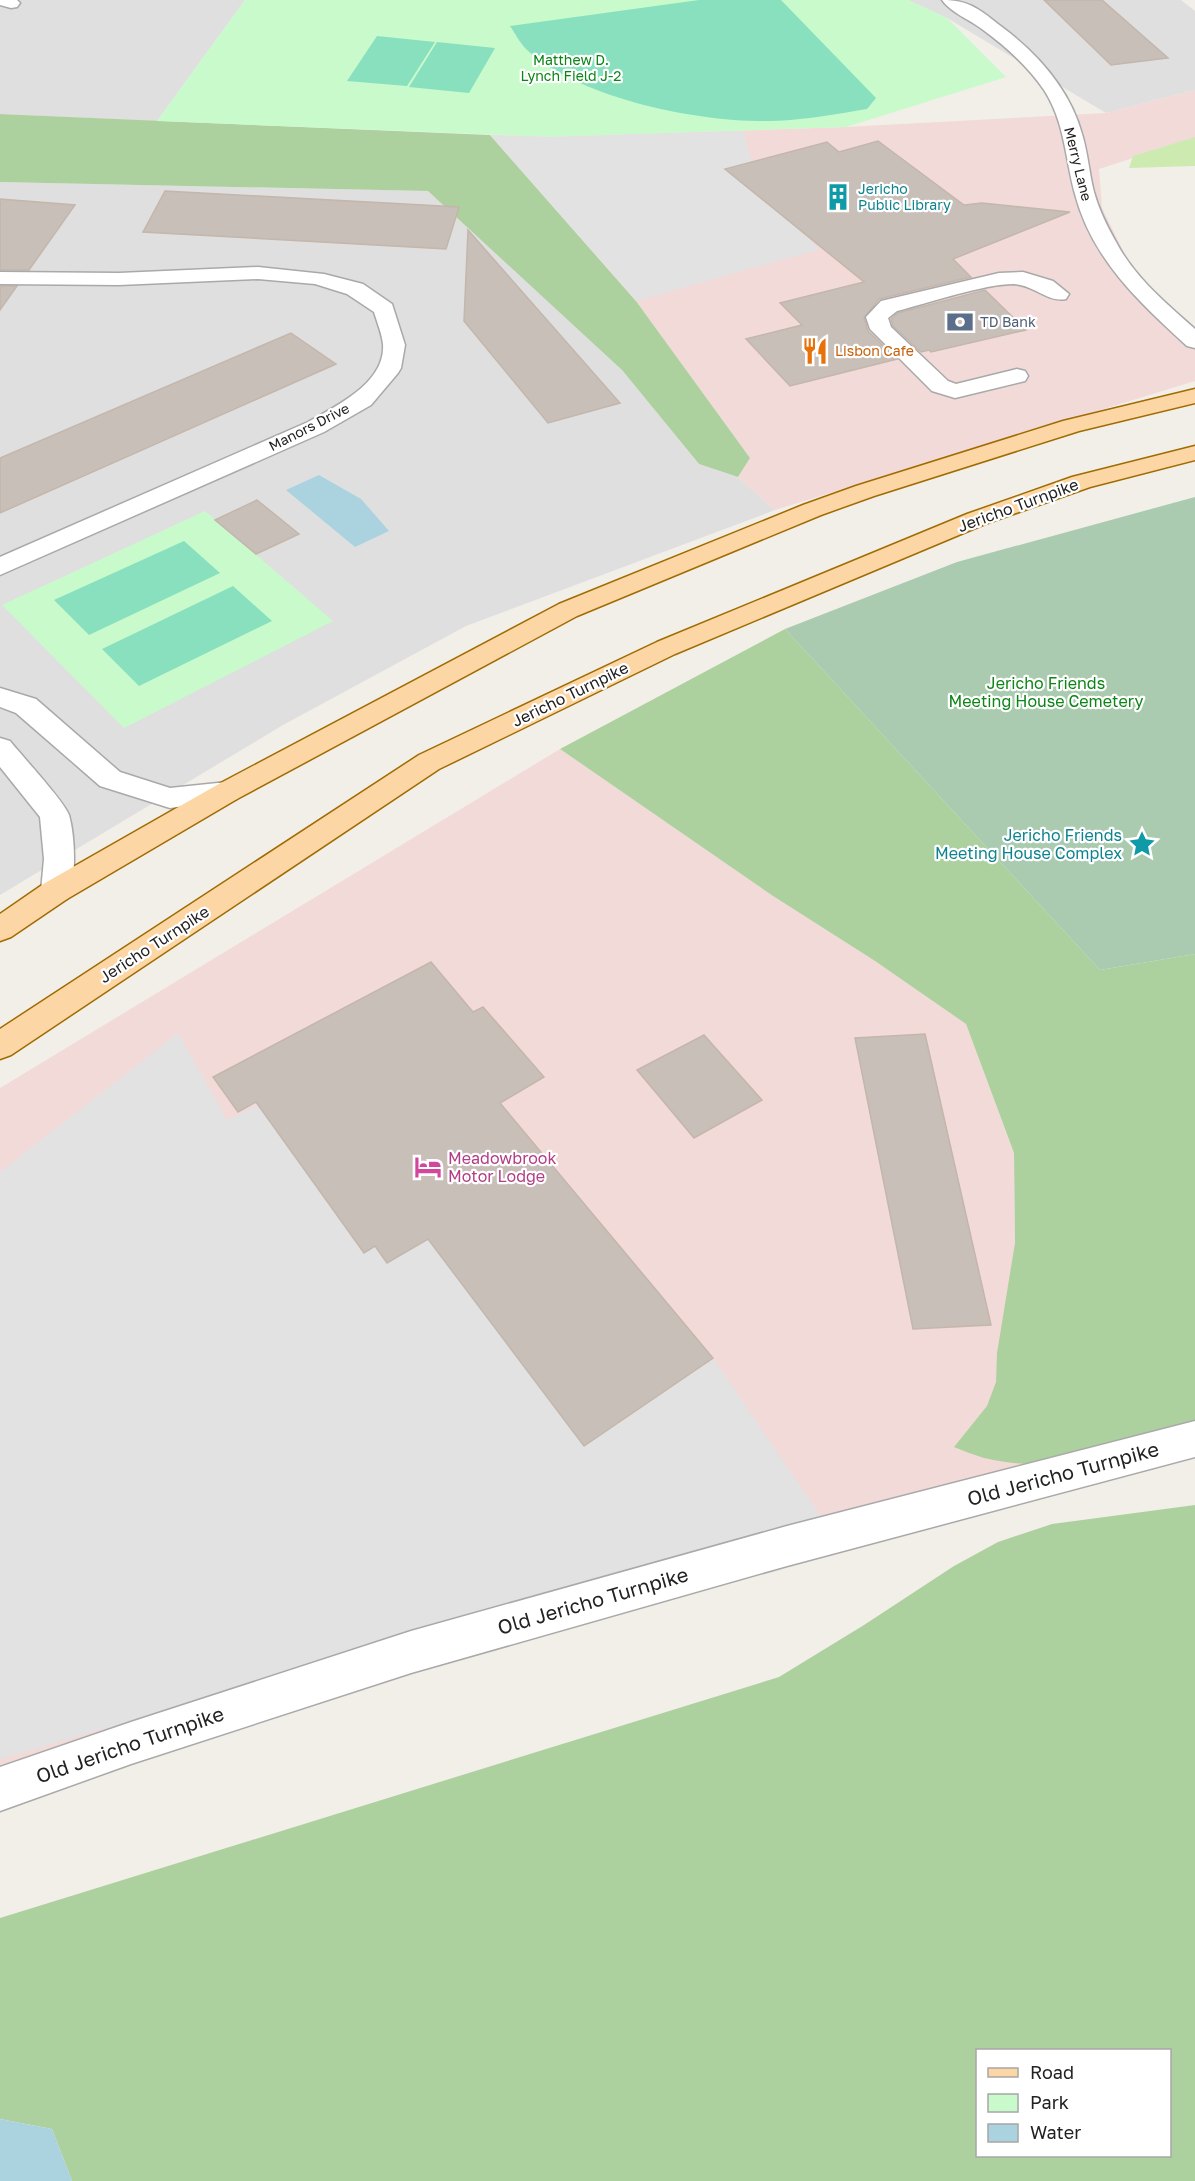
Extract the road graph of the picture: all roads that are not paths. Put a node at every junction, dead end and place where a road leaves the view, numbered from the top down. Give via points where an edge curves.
1 (950, 0) edge
2 (0, 278) edge
3 (1058, 294) dead end
4 (1195, 340) edge
5 (1017, 376) dead end
6 (1195, 396) edge
7 (1195, 453) edge
8 (0, 567) edge
9 (0, 697) edge
10 (0, 748) edge
11 (227, 792) junction
12 (56, 891) junction
13 (0, 928) edge
14 (0, 1046) edge
15 (1195, 1439) edge
16 (0, 1790) edge

1 - 4 street, Merry Lane via 1016,46 1040,72 1072,130 1087,202 1107,246 1137,288
2 - 8 street, Manors Drive via 119,279 258,273 317,278 355,289 384,309 394,345 390,368 363,399 325,422
3 - 5 street via 1051,287 1012,277 889,306 877,317 881,329 940,386 955,391
6 - 11 main road via 1071,426 812,510 568,610
7 - 14 main road, Jericho Turnpike via 1081,482 976,519 666,648 429,762
9 - 11 street via 26,706 110,780 170,798
10 - 12 street via 54,815
11 - 12 main road
12 - 13 main road
15 - 16 street, Old Jericho Turnpike via 787,1546 411,1652

